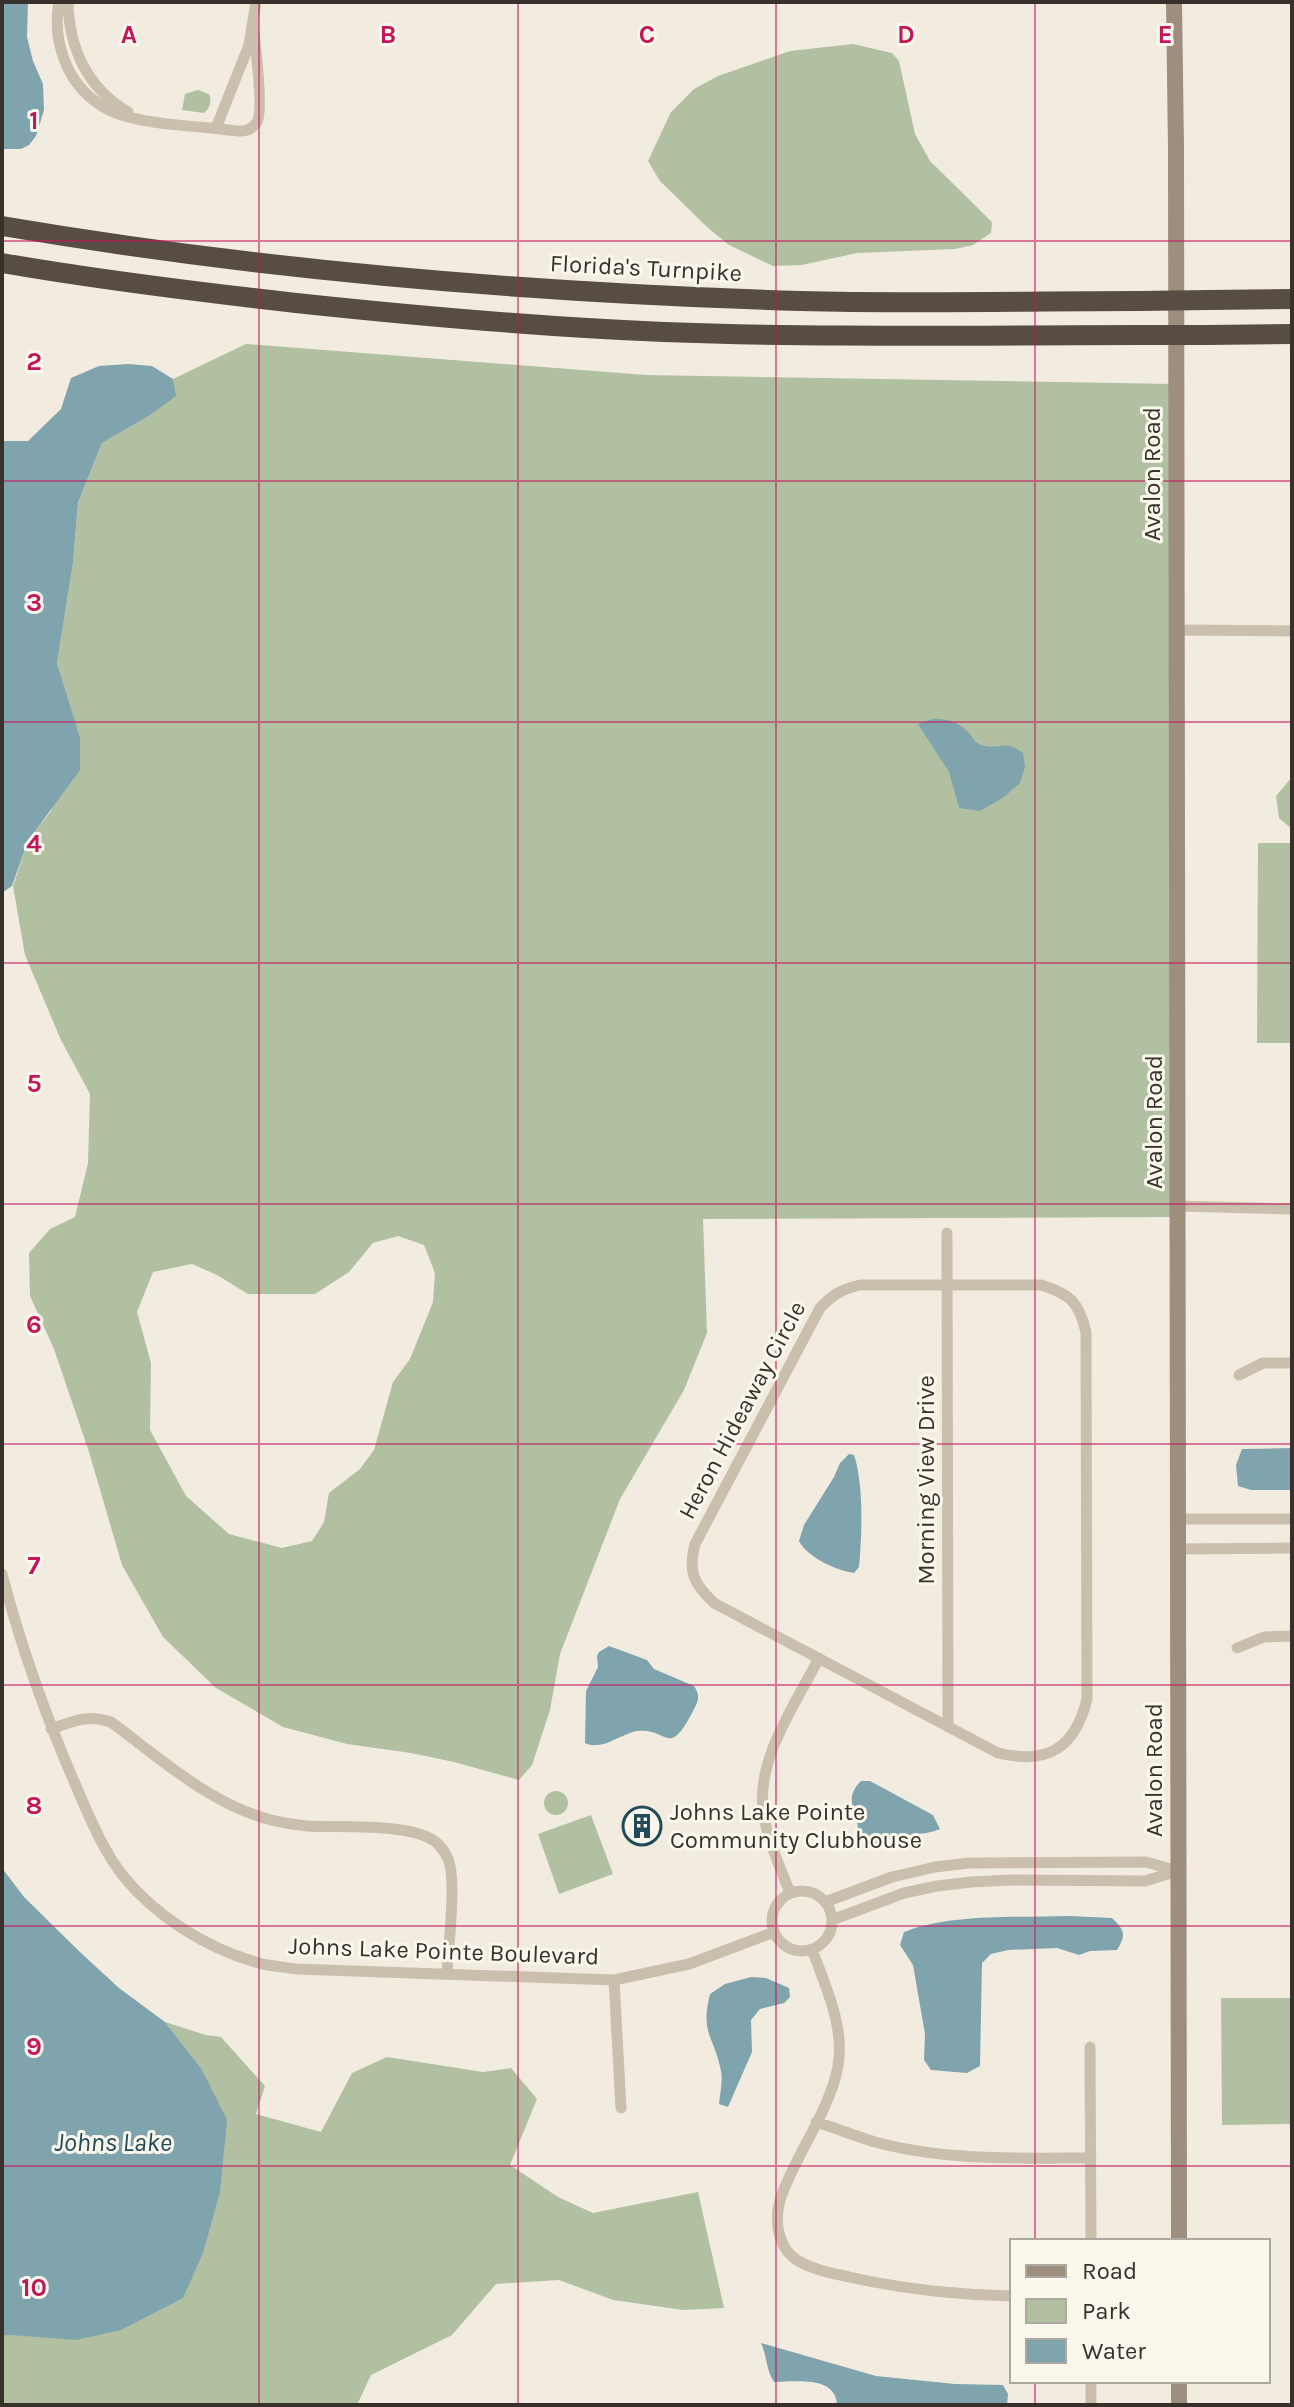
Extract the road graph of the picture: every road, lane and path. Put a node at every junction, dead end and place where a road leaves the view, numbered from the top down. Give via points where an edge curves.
1 (59, 2) edge
2 (68, 2) edge
3 (1174, 2) edge
4 (254, 5) edge
5 (253, 26) junction
6 (139, 118) junction
7 (216, 128) junction
8 (2, 226) edge
9 (2, 263) edge
10 (1292, 299) edge
11 (1292, 334) edge
12 (1177, 630) junction
13 (1292, 631) edge
14 (1178, 1206) junction
15 (1292, 1209) edge
16 (947, 1233) dead end
17 (947, 1285) junction
18 (1292, 1363) edge
19 (1239, 1375) dead end
20 (1178, 1519) junction
21 (1292, 1519) edge
22 (1292, 1548) edge
23 (1178, 1549) junction
24 (2, 1574) edge
25 (1292, 1636) edge
26 (1237, 1648) dead end
27 (819, 1658) junction
28 (948, 1727) junction
29 (51, 1729) junction
30 (1011, 1861) junction
31 (1178, 1871) junction
32 (1012, 1880) junction
33 (790, 1893) junction
34 (825, 1902) junction
35 (832, 1920) junction
36 (774, 1932) junction
37 (812, 1949) junction
38 (447, 1974) junction
39 (614, 1980) junction
40 (1090, 2047) dead end
41 (621, 2108) dead end
42 (816, 2122) junction
43 (1091, 2158) junction
44 (1091, 2239) edge
45 (1179, 2239) edge
46 (1010, 2296) edge
47 (1091, 2383) edge
48 (1179, 2383) edge
49 (1091, 2405) edge
50 (1179, 2405) edge

1 - 6 street via 60,47 77,83 99,105
2 - 6 street via 73,44 82,65 109,97
3 - 12 main road, Avalon Road
4 - 5 street
5 - 7 street
5 - 7 street via 258,119 241,131
6 - 7 street
8 - 10 highway, Florida's Turnpike, bridge via 372,276 518,288 805,301
9 - 11 highway, bridge via 201,293 515,324 803,335
12 - 13 street
12 - 14 main road, Avalon Road
14 - 15 street
14 - 20 main road, Avalon Road
16 - 17 street, Morning View Drive
17 - 27 street, Heron Hideaway Circle via 860,1285 831,1296 695,1544 692,1574 714,1603
17 - 28 street, Morning View Drive
17 - 28 street, Heron Hideaway Circle via 1041,1285 1060,1291 1082,1314 1087,1667 1082,1718 1059,1748 1041,1756 998,1753
18 - 19 street via 1263,1363
20 - 21 street
20 - 23 main road, Avalon Road
22 - 23 street
23 - 31 main road, Avalon Road
24 - 29 street, Johns Lake Pointe Boulevard
25 - 26 street via 1264,1637
27 - 28 street, Heron Hideaway Circle
27 - 33 street via 776,1740 762,1785 766,1829
29 - 38 street, Johns Lake Pointe Boulevard via 92,1822 124,1876 161,1913 210,1945 257,1963 297,1969
29 - 38 street via 96,1717 111,1722 203,1790 270,1820 405,1830 437,1842 452,1875
30 - 31 street via 1146,1862
30 - 32 street
30 - 34 street via 935,1867
31 - 32 street via 1145,1881
31 - 45 main road, Avalon Road
32 - 35 street via 904,1893
33 - 34 street via 816,1894
33 - 36 street via 774,1909
34 - 35 street
35 - 37 street via 823,1942
36 - 37 street via 792,1949
36 - 39 street, Johns Lake Pointe Boulevard via 689,1964
37 - 42 street via 840,2042 838,2067
38 - 39 street, Johns Lake Pointe Boulevard
39 - 41 street
40 - 43 street
42 - 43 street via 928,2152
42 - 46 street via 780,2202 781,2243 795,2259 894,2287
43 - 44 street
47 - 49 street
48 - 50 main road

